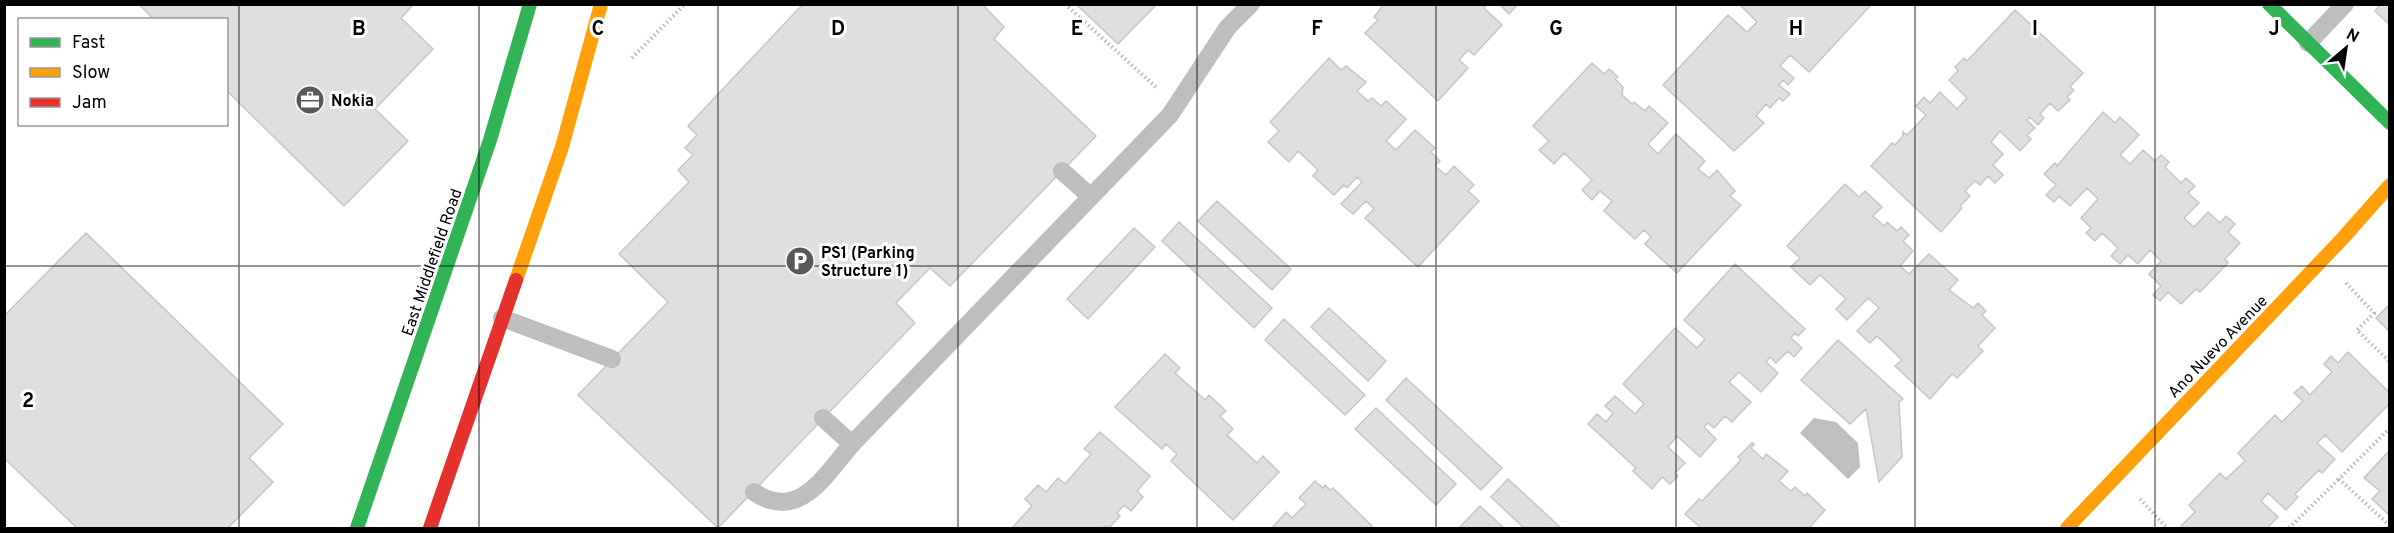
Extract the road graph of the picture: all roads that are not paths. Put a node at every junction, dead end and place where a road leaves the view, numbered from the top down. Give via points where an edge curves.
1 (530, 4) edge
2 (601, 4) edge
3 (1251, 4) edge
4 (2269, 4) edge
5 (2345, 4) edge
6 (2308, 44) junction
7 (2390, 123) edge
8 (1062, 171) dead end
9 (2390, 185) edge
10 (1090, 196) junction
11 (502, 318) junction
12 (612, 359) dead end
13 (823, 418) dead end
14 (852, 444) junction
15 (754, 492) dead end
16 (357, 528) edge
17 (430, 528) edge
18 (2067, 528) edge

1 - 16 main road, East Middlefield Road via 490,140
2 - 11 main road via 562,147
3 - 10 lane via 1228,27 1170,115
4 - 6 main road
5 - 6 lane
6 - 7 main road
8 - 10 lane
9 - 18 main road, Ano Nuevo Avenue
10 - 14 lane
11 - 12 lane
11 - 17 main road
13 - 14 lane
14 - 15 lane via 806,497 777,502

